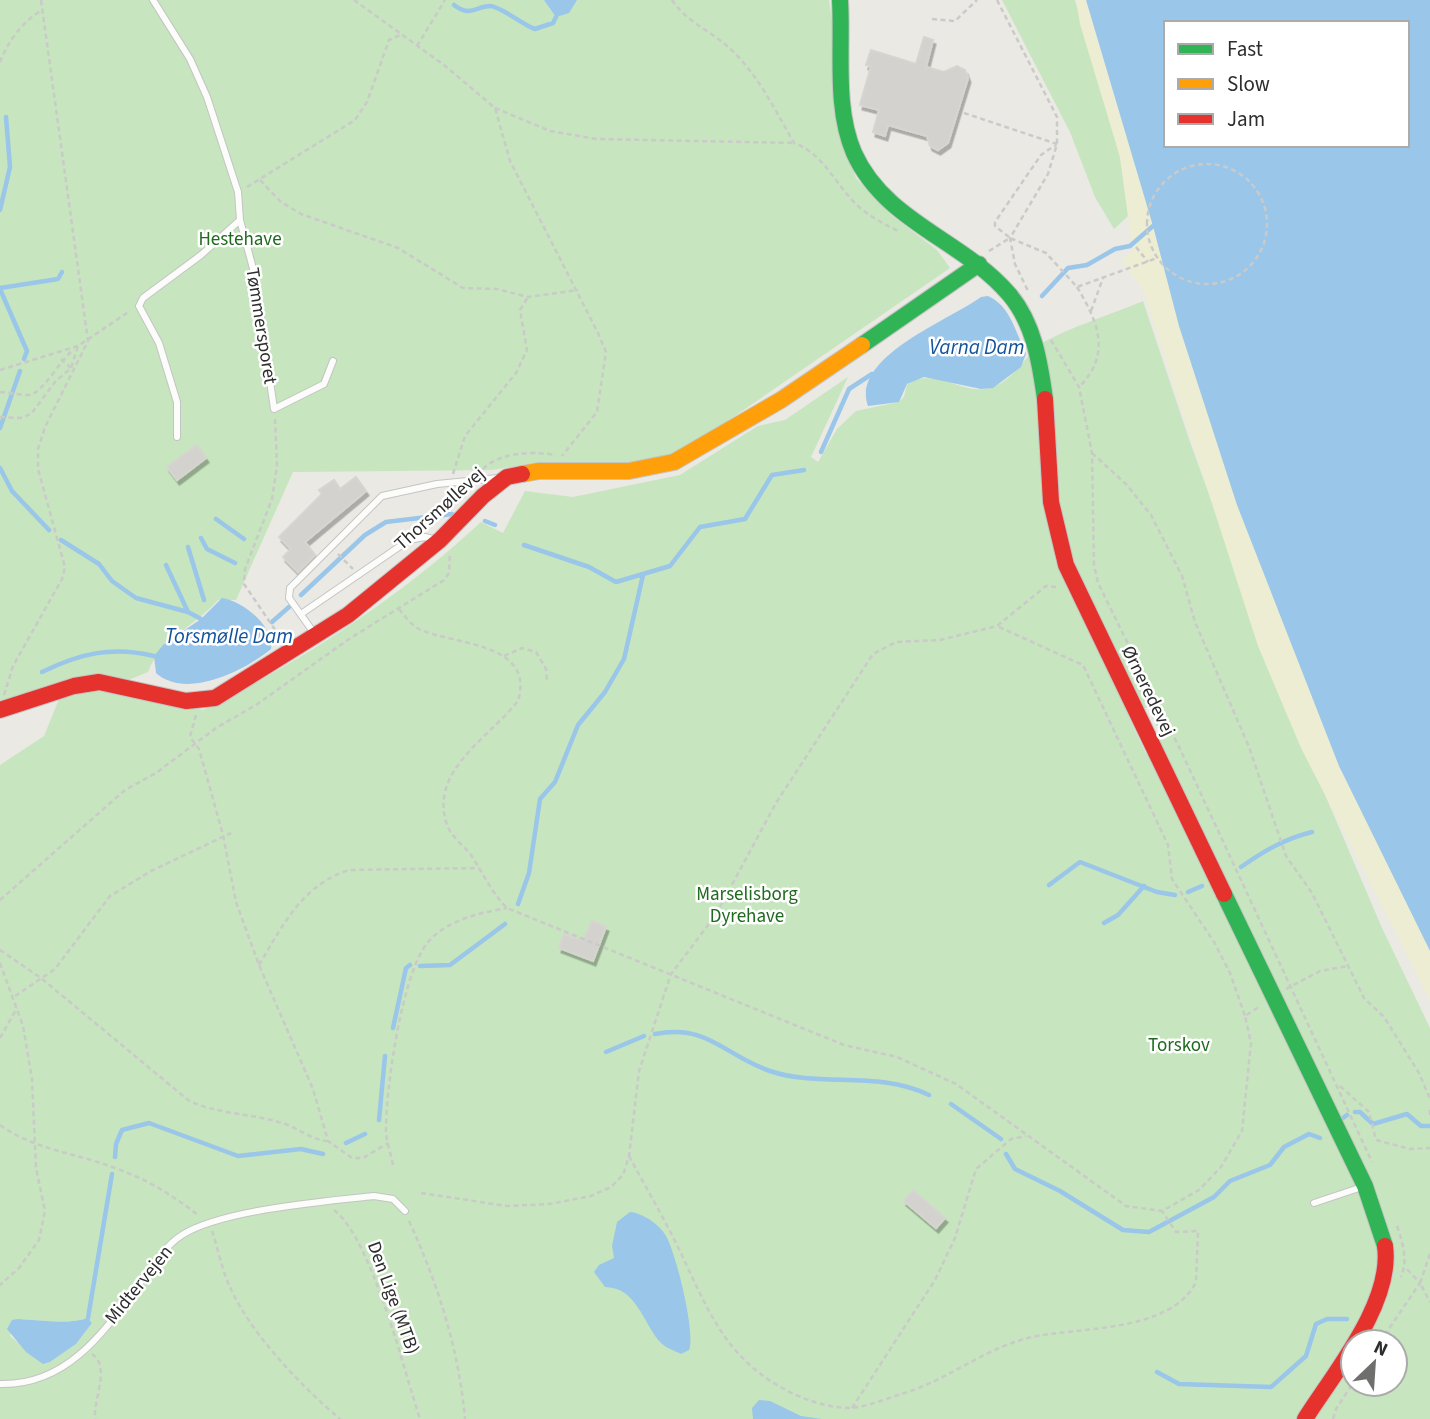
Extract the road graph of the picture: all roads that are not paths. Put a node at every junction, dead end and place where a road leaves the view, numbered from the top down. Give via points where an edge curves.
1 (153, 0) edge
2 (840, 0) edge
3 (240, 220) junction
4 (979, 264) junction
5 (333, 361) dead end
6 (177, 437) dead end
7 (507, 477) junction
8 (445, 545) junction
9 (301, 614) junction
10 (316, 636) junction
11 (1, 710) edge
12 (1365, 1186) junction
13 (1314, 1203) dead end
14 (405, 1211) road end
15 (0, 1384) edge
16 (1306, 1419) edge

1 - 3 lane, Tømmersporet via 190,59 207,97 238,192
2 - 4 street, Ørneredevej via 843,109 864,175 886,202
3 - 5 lane, Tømmersporet via 255,276 274,409 324,384
3 - 6 lane via 139,306 159,343 177,402
4 - 7 street, Thorsmøllevej via 781,400 674,462 629,471 539,471
4 - 12 street, Ørneredevej via 1016,304 1034,343 1044,396 1055,527 1075,587
7 - 8 street, Thorsmøllevej via 483,496
7 - 9 lane via 382,496 290,588 289,598
8 - 9 lane via 425,537 409,540
8 - 10 street, Thorsmøllevej
9 - 10 lane
10 - 11 street, Thorsmøllevej via 199,704 100,682 80,683
12 - 13 lane
12 - 16 street, Ørneredevej via 1380,1223 1386,1272 1379,1296
14 - 15 lane, Midtervejen via 393,1199 374,1196 260,1212 192,1229 173,1242 82,1352 38,1381

